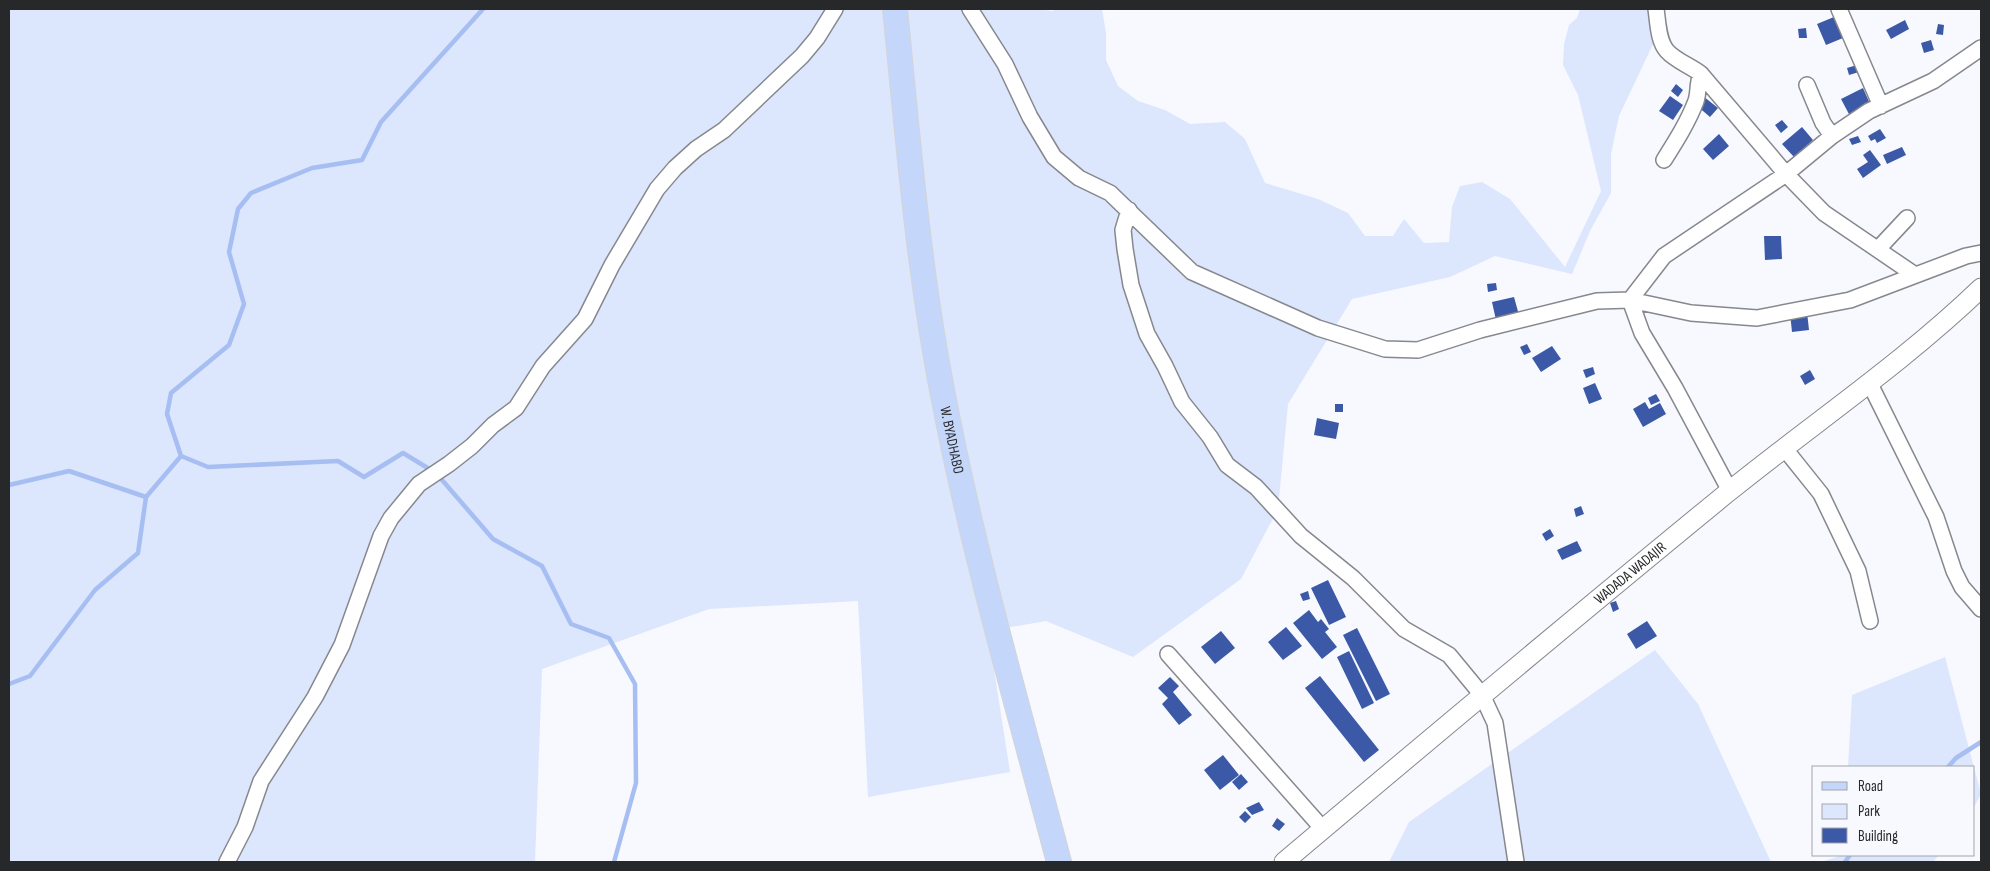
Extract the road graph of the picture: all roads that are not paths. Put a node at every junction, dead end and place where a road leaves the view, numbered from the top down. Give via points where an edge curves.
1 (835, 9) edge
2 (895, 9) edge
3 (970, 9) edge
4 (1656, 9) edge
5 (1839, 9) edge
6 (1981, 48) edge
7 (1701, 74) junction
8 (1807, 85) dead end
9 (1881, 106) junction
10 (1832, 136) junction
11 (1664, 160) dead end
12 (1786, 174) junction
13 (1128, 210) junction
14 (1907, 218) dead end
15 (1878, 249) junction
16 (1981, 252) edge
17 (1915, 275) junction
18 (1981, 288) edge
19 (1630, 300) junction
20 (1869, 382) junction
21 (1785, 449) junction
22 (1730, 491) junction
23 (1981, 609) edge
24 (1870, 621) dead end
25 (1168, 654) dead end
26 (1482, 695) junction
27 (1323, 829) junction
28 (227, 862) edge
29 (1059, 862) edge
30 (1284, 862) edge
31 (1516, 862) edge

1 - 28 street via 802,56 724,130 675,168 657,190 612,265 585,319 543,366 516,408 492,425 472,446 419,484 391,518 381,536 342,645 315,697 261,781 245,827
2 - 29 main road, W. BYADHABO via 926,299 942,394 972,539
3 - 13 street via 1005,64 1030,117 1054,156 1079,178 1110,193
4 - 7 street via 1662,42 1668,52
5 - 9 street
6 - 9 street via 1933,81
7 - 11 street via 1697,98
7 - 12 street
8 - 10 street
9 - 10 street
10 - 12 street
12 - 15 street via 1824,213
12 - 19 street via 1664,256
13 - 19 street via 1192,272 1318,328 1385,348 1418,350 1545,313 1597,301
13 - 26 street via 1122,230 1131,285 1147,334 1182,402 1227,465 1256,487 1301,536 1353,578 1404,629 1448,655
14 - 15 street
15 - 17 street
16 - 17 street
17 - 19 street via 1850,300 1757,318 1691,313
18 - 20 street, WADADA WADAJIR
19 - 22 street via 1642,333
20 - 21 street, WADADA WADAJIR
20 - 23 street via 1936,517 1954,571 1962,587
21 - 22 street, WADADA WADAJIR
21 - 24 street via 1821,494 1858,571
22 - 26 street, WADADA WADAJIR
25 - 27 street
26 - 27 street, WADADA WADAJIR
26 - 31 street via 1495,723
27 - 30 street, WADADA WADAJIR

